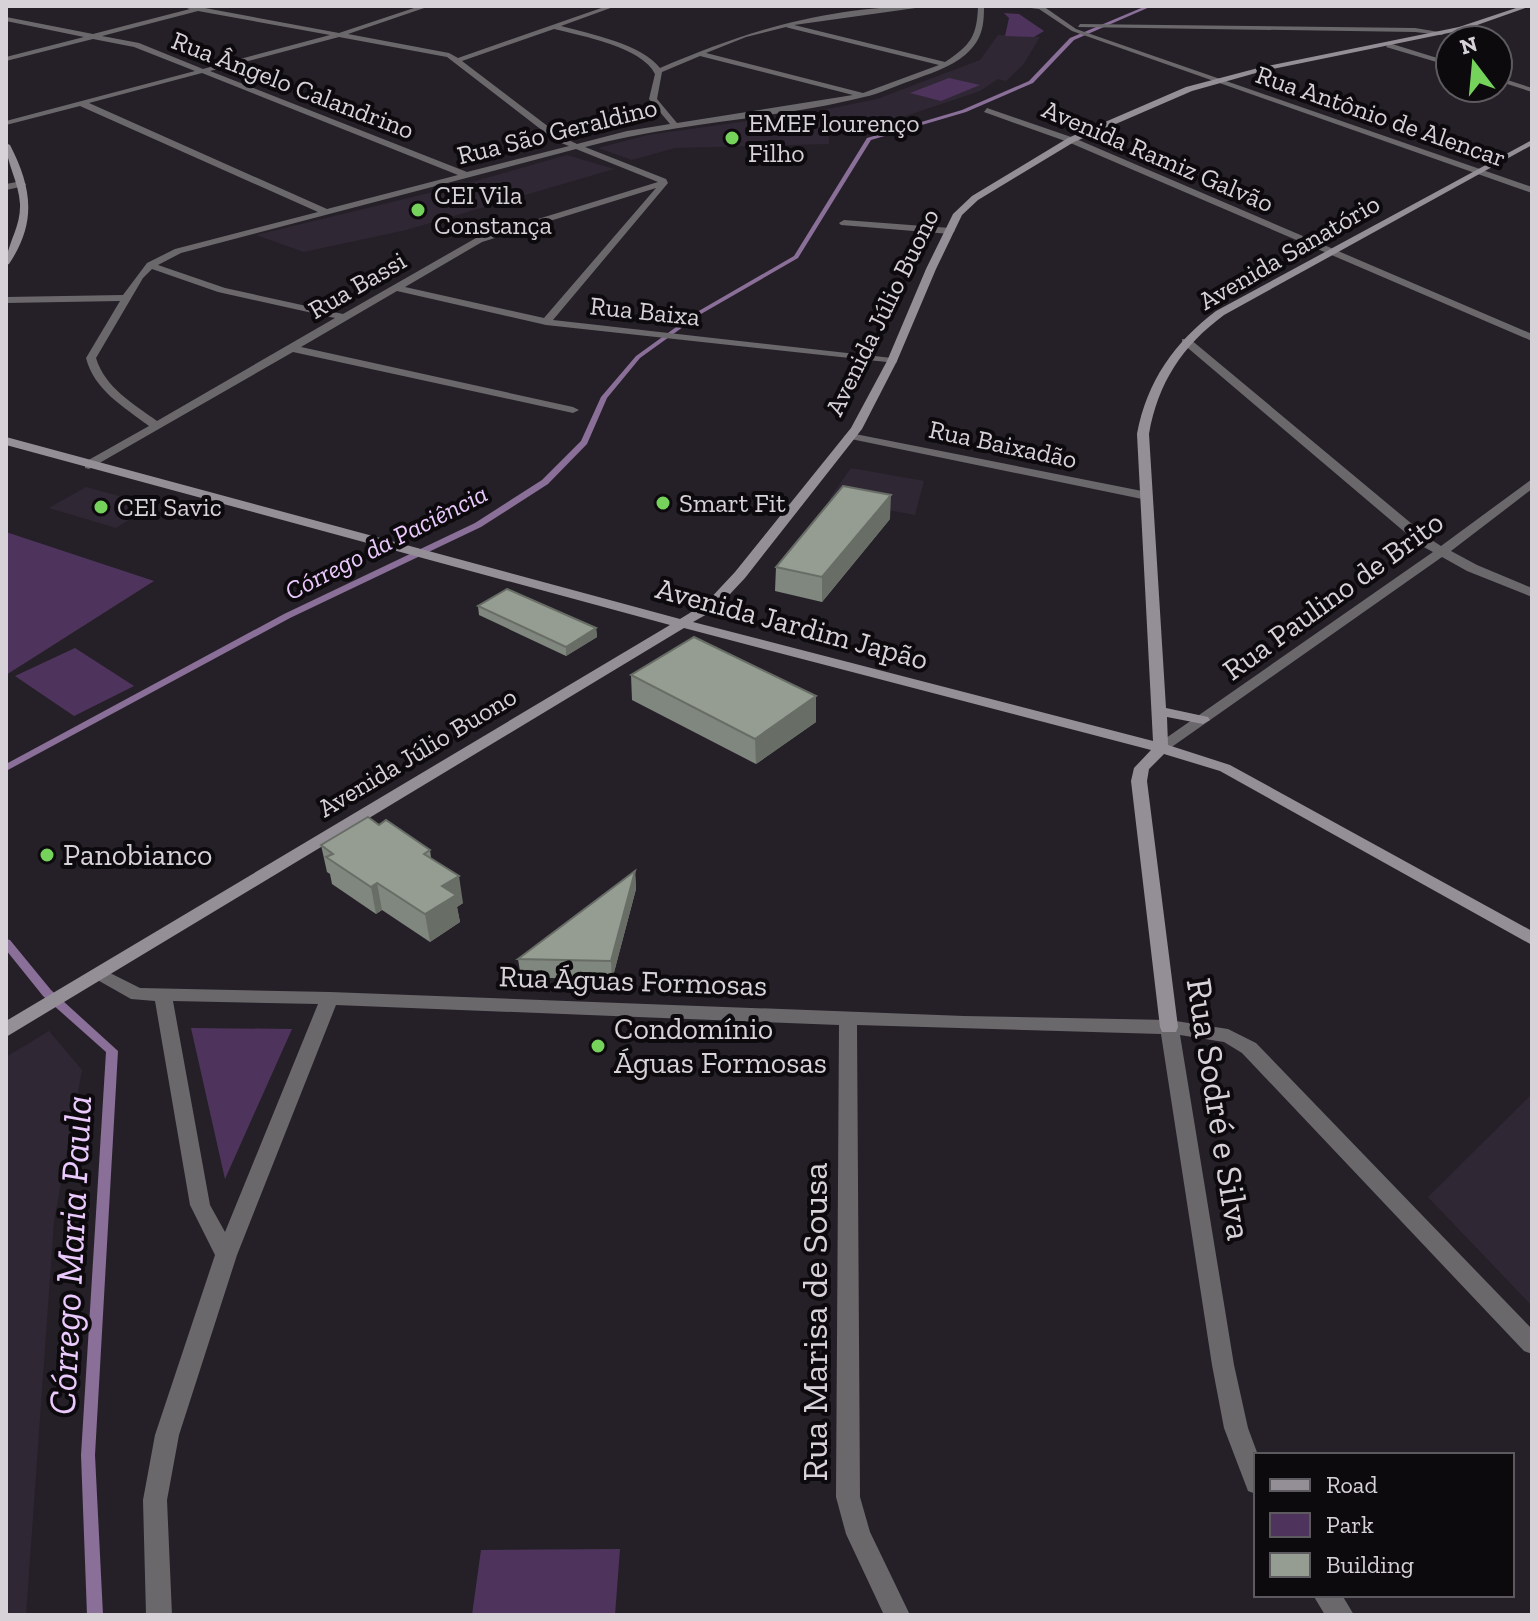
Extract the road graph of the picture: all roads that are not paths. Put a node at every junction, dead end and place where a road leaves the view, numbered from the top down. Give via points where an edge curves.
1 (183, 6) edge
2 (212, 6) edge
3 (427, 6) edge
4 (613, 6) edge
5 (927, 6) edge
6 (981, 6) edge
7 (1016, 6) edge
8 (1528, 6) edge
9 (1039, 7) edge
10 (886, 8) edge
11 (200, 9) junction
12 (6, 19) edge
13 (1471, 24) edge
14 (786, 25) junction
15 (1068, 26) junction
16 (555, 27) junction
17 (1114, 28) junction
18 (1434, 32) edge
19 (342, 34) junction
20 (1434, 35) edge
21 (95, 36) junction
22 (1092, 36) junction
23 (1389, 45) junction
24 (701, 54) junction
25 (6, 59) edge
26 (1434, 59) edge
27 (459, 60) junction
28 (947, 64) junction
29 (204, 71) junction
30 (659, 71) junction
31 (1217, 80) junction
32 (864, 95) junction
33 (81, 103) junction
34 (987, 110) dead end
35 (6, 123) edge
36 (674, 124) junction
37 (1071, 140) junction
38 (1532, 142) edge
39 (6, 145) edge
40 (573, 146) junction
41 (1478, 171) junction
42 (469, 176) junction
43 (22, 184) junction
44 (664, 185) junction
45 (6, 187) edge
46 (1532, 190) edge
47 (324, 211) junction
48 (844, 223) dead end
49 (950, 231) junction
50 (1329, 251) junction
51 (6, 262) edge
52 (150, 265) junction
53 (396, 288) junction
54 (127, 298) junction
55 (6, 300) edge
56 (347, 318) junction
57 (546, 322) junction
58 (1532, 338) edge
59 (1186, 341) junction
60 (292, 348) junction
61 (892, 361) junction
62 (573, 410) dead end
63 (157, 426) junction
64 (850, 436) junction
65 (6, 441) edge
66 (89, 465) junction
67 (1532, 483) edge
68 (1147, 496) junction
69 (1440, 553) junction
70 (1532, 593) edge
71 (682, 624) junction
72 (1159, 711) junction
73 (1203, 720) junction
74 (1161, 748) junction
75 (1532, 939) edge
76 (100, 974) junction
77 (163, 994) junction
78 (330, 998) junction
79 (848, 1018) junction
80 (1169, 1027) junction
81 (6, 1030) edge
82 (226, 1255) junction
83 (1532, 1344) edge
84 (1254, 1478) edge
85 (1328, 1597) edge
86 (159, 1615) edge
87 (897, 1615) edge
88 (1341, 1615) edge

1 - 11 street
2 - 11 street
3 - 19 street
4 - 16 street
5 - 10 street
6 - 28 street, Rua São Geraldino via 975,40
7 - 9 street
8 - 13 street, Avenida Júlio Buono
9 - 15 street, Rua Antônio de Alencar
10 - 14 street
11 - 19 street
11 - 21 street
12 - 21 street, Rua Ângelo Calandrino
14 - 24 street
14 - 28 street
15 - 17 street
15 - 22 street, Rua Antônio de Alencar
16 - 27 street
16 - 30 street via 626,49
17 - 18 street
17 - 22 street
19 - 27 street
19 - 29 street
20 - 23 street, Avenida Júlio Buono
21 - 25 street
21 - 29 street, Rua Ângelo Calandrino
22 - 31 street, Rua Antônio de Alencar
23 - 26 street
23 - 31 street, Avenida Júlio Buono
24 - 30 street
24 - 32 street
27 - 40 street
28 - 32 street, Rua São Geraldino
29 - 33 street
29 - 42 street, Rua Ângelo Calandrino
30 - 36 street via 653,99
31 - 37 street, Avenida Júlio Buono
31 - 41 street, Rua Antônio de Alencar
32 - 36 street, Rua São Geraldino
33 - 35 street
33 - 47 street
34 - 37 street, Avenida Ramiz Galvão
36 - 40 street, Rua São Geraldino
37 - 49 street, Avenida Júlio Buono via 975,198
37 - 50 street, Avenida Ramiz Galvão
38 - 41 street, Avenida Sanatório
39 - 43 street
40 - 42 street, Rua São Geraldino
40 - 44 street
41 - 46 street, Rua Antônio de Alencar
41 - 50 street, Avenida Sanatório
42 - 47 street, Rua São Geraldino
43 - 45 street
43 - 51 street via 26,219
44 - 53 street, Rua Bassi via 479,240
44 - 57 street
47 - 52 street, Rua São Geraldino via 204,242
48 - 49 street
49 - 61 street, Avenida Júlio Buono
50 - 58 street, Avenida Ramiz Galvão
50 - 59 street, Avenida Sanatório via 1220,313
52 - 54 street
52 - 56 street via 222,290
53 - 56 street, Rua Bassi
53 - 57 street, Rua Baixa
54 - 55 street
54 - 63 street via 91,358 92,368
56 - 60 street, Rua Bassi
57 - 61 street, Rua Baixa
59 - 68 street, Avenida Sanatório via 1153,391 1145,414
59 - 69 street
60 - 62 street
60 - 63 street, Rua Bassi
61 - 64 street, Avenida Júlio Buono
63 - 66 street, Rua Bassi
64 - 68 street, Rua Baixadão
64 - 71 street, Avenida Júlio Buono via 740,575 711,606
65 - 66 street, Avenida Jardim Japão
66 - 71 street, Avenida Jardim Japão
67 - 69 street, Rua Paulino de Brito
68 - 72 street, Avenida Sanatório
69 - 70 street
69 - 73 street, Rua Paulino de Brito
71 - 74 street, Avenida Jardim Japão
71 - 76 street, Avenida Júlio Buono
72 - 73 street
72 - 74 street, Avenida Sanatório
73 - 74 street, Rua Paulino de Brito
74 - 75 street, Avenida Jardim Japão via 1225,768
74 - 80 street, Rua Sodré e Silva via 1142,768 1139,781
76 - 77 street, Rua Águas Formosas via 137,994
76 - 81 street, Avenida Júlio Buono
77 - 78 street, Rua Águas Formosas
77 - 82 street via 200,1205
78 - 79 street, Rua Águas Formosas
78 - 82 street
79 - 80 street, Rua Águas Formosas
79 - 87 street, Rua Marisa de Sousa via 848,1497 858,1534
80 - 83 street, Rua Águas Formosas via 1228,1036 1249,1048
80 - 84 street, Rua Sodré e Silva via 1223,1365 1236,1428
82 - 86 street via 167,1435 155,1500
85 - 88 street

